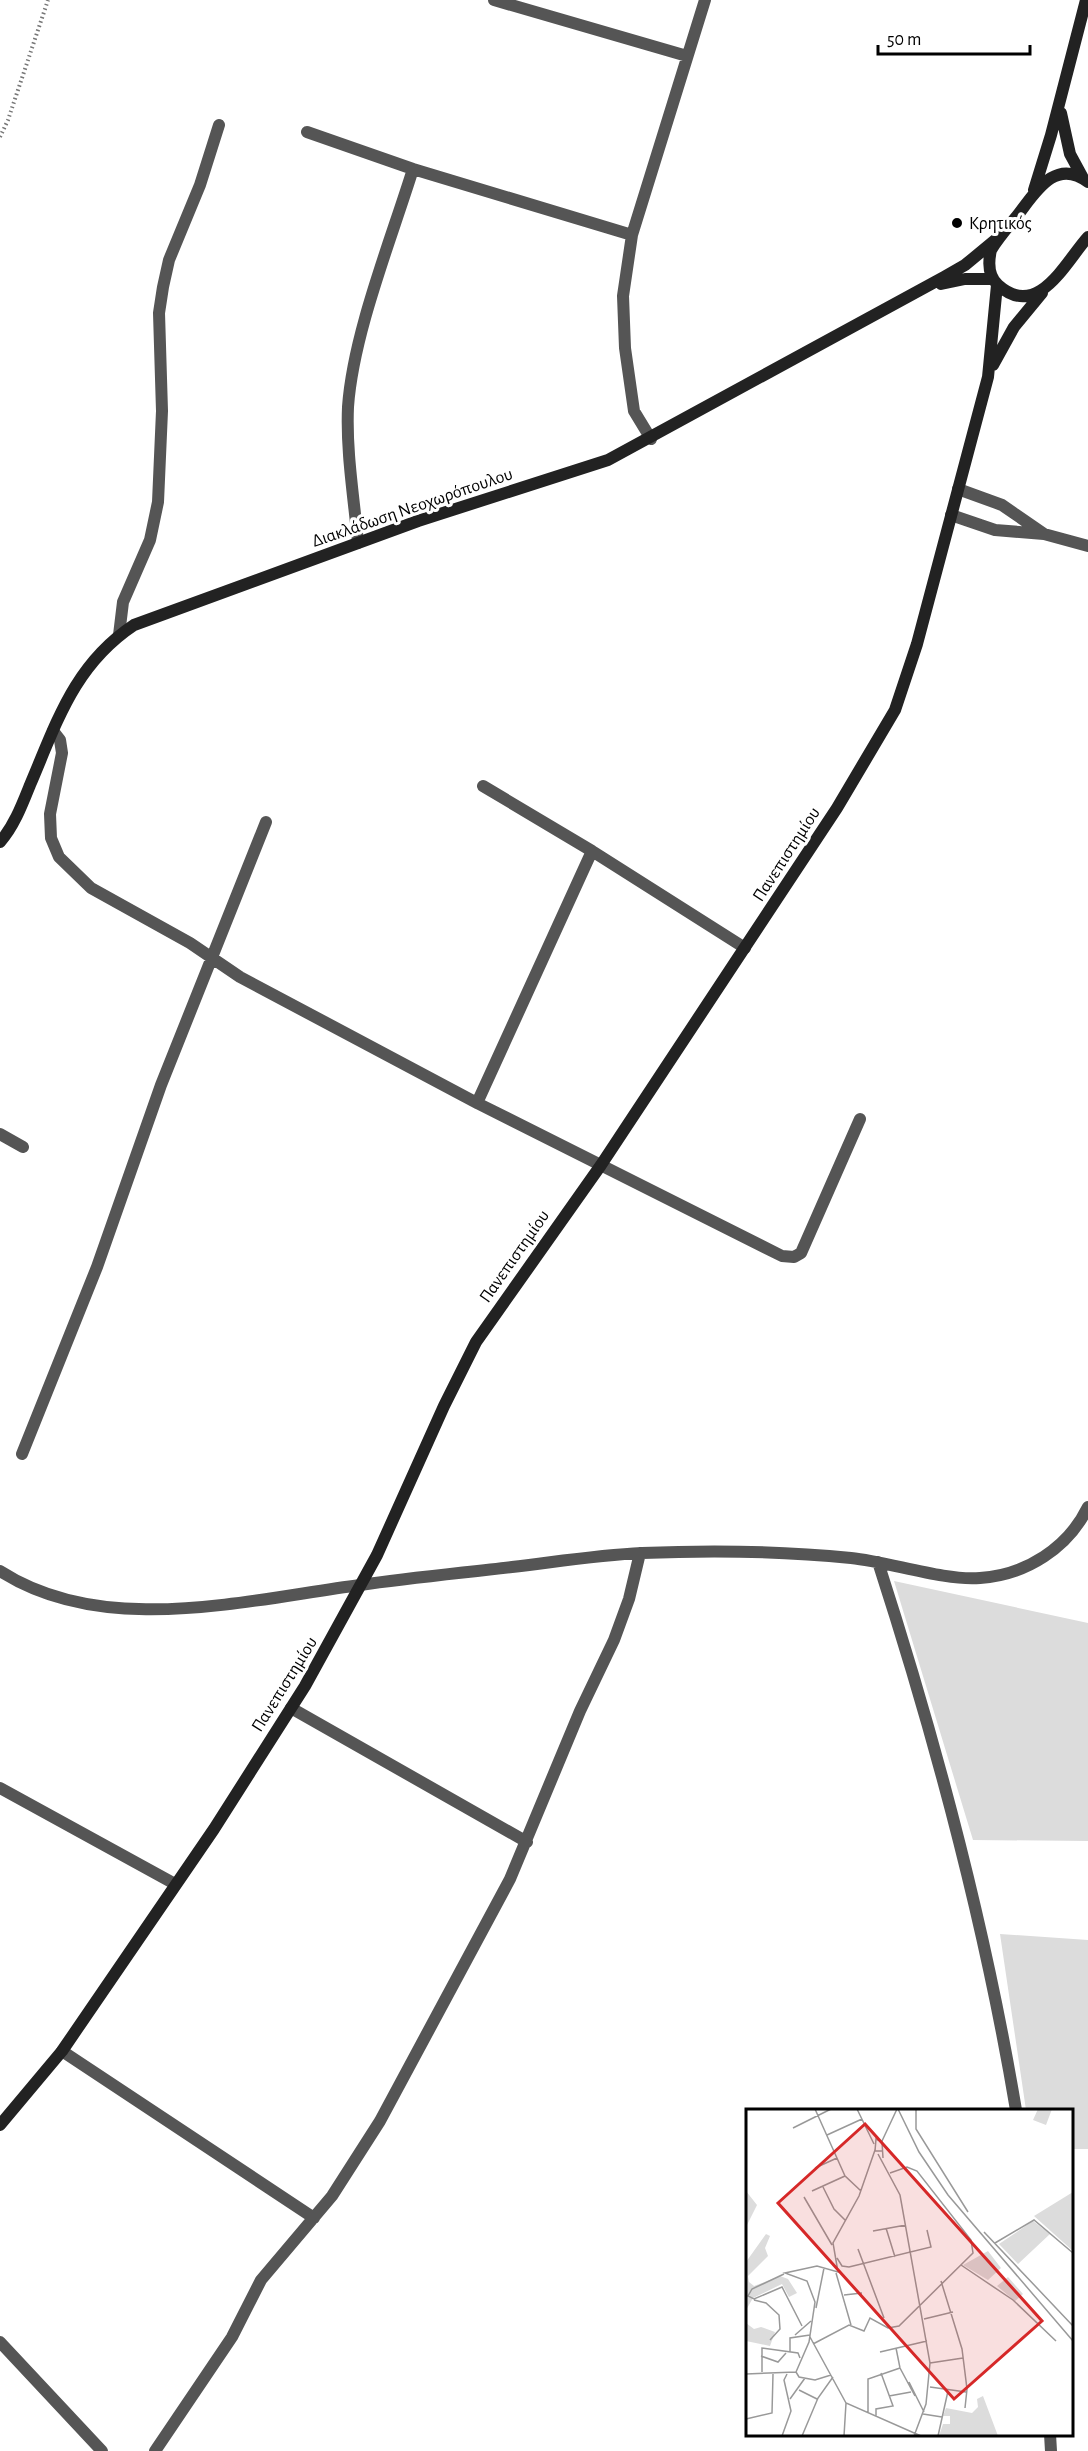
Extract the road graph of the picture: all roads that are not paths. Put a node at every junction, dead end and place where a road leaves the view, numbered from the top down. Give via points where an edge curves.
1 (494, 0) edge
2 (705, 0) edge
3 (1086, 0) edge
4 (687, 56) junction
5 (1060, 100) junction
6 (219, 125) dead end
7 (307, 132) dead end
8 (413, 169) junction
9 (1086, 180) edge
10 (1032, 193) junction
11 (632, 235) junction
12 (999, 237) junction
13 (1088, 237) edge
14 (995, 282) junction
15 (925, 288) junction
16 (1044, 290) junction
17 (988, 377) junction
18 (651, 439) junction
19 (958, 489) junction
20 (951, 515) junction
21 (1044, 534) junction
22 (358, 543) junction
23 (1088, 546) edge
24 (119, 635) junction
25 (53, 731) junction
26 (483, 786) dead end
27 (266, 822) dead end
28 (0, 842) edge
29 (592, 851) junction
30 (745, 948) junction
31 (212, 959) junction
32 (477, 1103) junction
33 (860, 1119) dead end
34 (0, 1134) edge
35 (23, 1147) dead end
36 (601, 1165) junction
37 (22, 1454) dead end
38 (1088, 1507) edge
39 (640, 1553) junction
40 (878, 1562) junction
41 (0, 1571) edge
42 (363, 1584) junction
43 (291, 1708) junction
44 (0, 1788) edge
45 (527, 1842) junction
46 (174, 1884) junction
47 (62, 2051) junction
48 (1016, 2109) edge
49 (0, 2126) edge
50 (314, 2218) junction
51 (0, 2342) edge
52 (11, 2355) junction
53 (0, 2362) edge
54 (1050, 2436) edge
55 (102, 2451) edge
56 (155, 2451) edge
57 (1051, 2451) edge

1 - 4 street
2 - 4 street
3 - 5 street
4 - 11 street
5 - 9 street via 1064,137
5 - 10 street
6 - 24 street via 164,280 159,313 162,423 158,502 150,540 123,602
7 - 8 street
8 - 11 street
8 - 22 street via 364,325 351,390 348,437
9 - 10 street via 1074,174 1051,177
10 - 12 street
11 - 18 street via 623,296 625,348 634,411
12 - 14 street, Πανεπιστημίου via 989,260
12 - 15 street, Διακλάδωση Νεοχωρόπουλου via 965,265
13 - 16 street, Πανεπιστημίου
14 - 15 street, Διακλάδωση Νεοχωρόπουλου via 965,279
14 - 16 street via 1019,296 1032,296
14 - 17 street, Πανεπιστημίου
15 - 18 street, Διακλάδωση Νεοχωρόπουλου
16 - 17 street, Πανεπιστημίου via 1014,327
17 - 19 street, Πανεπιστημίου
18 - 22 street, Διακλάδωση Νεοχωρόπουλου via 586,468 418,520
19 - 20 street, Πανεπιστημίου
19 - 21 street via 1002,505
20 - 21 street via 995,530
20 - 30 street, Πανεπιστημίου via 895,710 837,808
21 - 23 street
22 - 24 street, Διακλάδωση Νεοχωρόπουλου via 150,617
24 - 25 street, Διακλάδωση Νεοχωρόπουλου via 73,686
25 - 28 street, Διακλάδωση Νεοχωρόπουλου via 16,816
25 - 31 street via 60,740 62,753 50,826 59,857 91,888
26 - 29 street
27 - 31 street
29 - 30 street
29 - 32 street
30 - 36 street, Πανεπιστημίου
31 - 32 street
31 - 37 street via 161,1085 97,1267
32 - 36 street
33 - 36 street via 801,1253 794,1257 782,1256
34 - 35 street
36 - 42 street, Πανεπιστημίου via 476,1342
38 - 40 street via 1077,1527 1050,1554 1001,1575 969,1578
39 - 40 street via 713,1550
39 - 42 street
39 - 45 street via 614,1640 580,1711
40 - 48 street via 916,1679 956,1828
41 - 42 street via 45,1594 128,1610 207,1605
42 - 43 street, Πανεπιστημίου
43 - 45 street
43 - 46 street, Πανεπιστημίου
44 - 46 street
45 - 50 street via 380,2121 343,2182
46 - 47 street, Πανεπιστημίου
47 - 49 street, Πανεπιστημίου
47 - 50 street
50 - 56 street via 261,2280 231,2337
51 - 52 street
52 - 53 street
52 - 55 street
54 - 57 street

